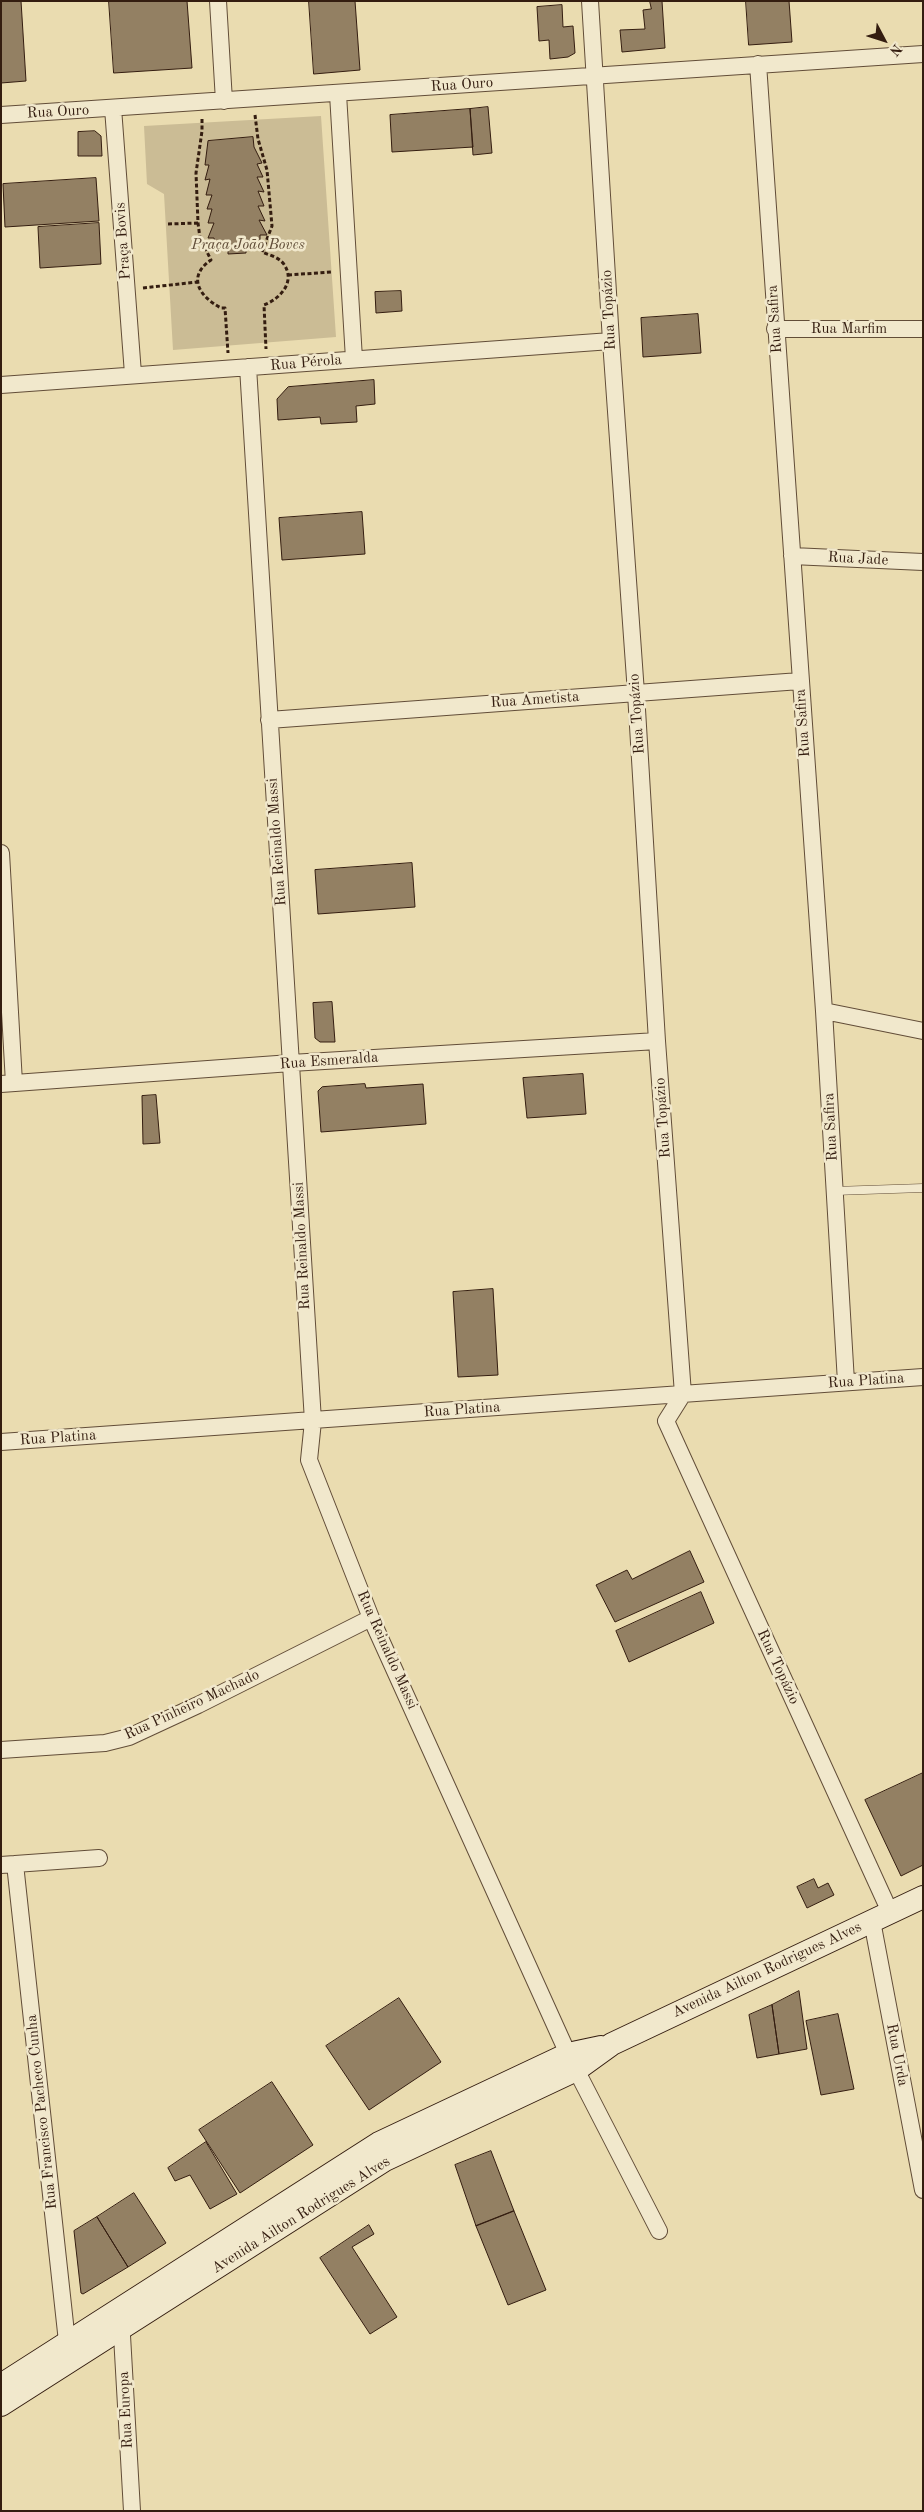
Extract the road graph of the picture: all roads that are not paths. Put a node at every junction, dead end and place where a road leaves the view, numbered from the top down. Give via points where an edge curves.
1 (218, 1) edge
2 (590, 1) edge
3 (923, 54) edge
4 (758, 64) junction
5 (595, 74) junction
6 (338, 94) junction
7 (224, 101) junction
8 (113, 108) junction
9 (1, 115) edge
10 (775, 329) junction
11 (923, 329) edge
12 (610, 341) junction
13 (354, 359) junction
14 (248, 367) junction
15 (133, 374) junction
16 (1, 385) edge
17 (792, 556) junction
18 (923, 562) edge
19 (800, 681) junction
20 (636, 692) junction
21 (269, 720) junction
22 (1, 853) edge
23 (824, 1011) junction
24 (923, 1030) edge
25 (657, 1041) junction
26 (291, 1063) junction
27 (8, 1084) edge
28 (923, 1188) edge
29 (834, 1191) junction
30 (923, 1377) edge
31 (846, 1382) junction
32 (683, 1394) junction
33 (655, 1396) junction
34 (313, 1421) junction
35 (666, 1421) junction
36 (1, 1442) edge
37 (371, 1618) junction
38 (1, 1750) edge
39 (100, 1858) dead end
40 (8, 1864) edge
41 (923, 1897) edge
42 (881, 1917) junction
43 (572, 2062) junction
44 (923, 2190) edge
45 (659, 2231) dead end
46 (121, 2319) junction
47 (68, 2352) junction
48 (1, 2385) edge
49 (1, 2405) edge
50 (132, 2511) edge

1 - 7 street
2 - 5 street, Rua Topázio
3 - 4 street, Rua Ouro
4 - 5 street, Rua Ouro
4 - 10 street, Rua Safira
5 - 6 street, Rua Ouro
5 - 12 street, Rua Topázio
6 - 7 street, Rua Ouro
6 - 13 street
7 - 8 street, Rua Ouro
8 - 9 street, Rua Ouro
8 - 15 street, Praça Bovis
10 - 11 street, Rua Marfim
10 - 17 street, Rua Safira
12 - 13 street, Rua Pérola
12 - 20 street, Rua Topázio
13 - 14 street, Rua Pérola
14 - 15 street, Rua Pérola
14 - 21 street, Rua Reinaldo Massi
15 - 16 street, Rua Pérola
17 - 18 street, Rua Jade
17 - 19 street, Rua Safira
19 - 20 street, Rua Ametista
19 - 23 street, Rua Safira
20 - 21 street, Rua Ametista
20 - 25 street, Rua Topázio
21 - 26 street, Rua Reinaldo Massi
22 - 27 street
23 - 24 street
23 - 29 street, Rua Safira
25 - 26 street, Rua Esmeralda
25 - 32 street, Rua Topázio
26 - 27 street, Rua Esmeralda
26 - 34 street, Rua Reinaldo Massi
28 - 29 lane
29 - 31 street, Rua Safira
30 - 31 street, Rua Platina
31 - 32 street, Rua Platina
32 - 33 street, Rua Platina
32 - 35 street
33 - 34 street, Rua Platina
33 - 35 street, Rua Topázio
34 - 36 street, Rua Platina
34 - 37 street, Rua Reinaldo Massi via 308,1460
35 - 42 street, Rua Topázio
37 - 38 street, Rua Pinheiro Machado via 129,1737 105,1743
37 - 43 street, Rua Reinaldo Massi
39 - 40 street
40 - 47 street, Rua Francisco Pacheco Cunha
41 - 42 main road, Avenida Ailton Rodrigues Alves
42 - 43 main road, Avenida Ailton Rodrigues Alves
42 - 44 street, Rua Urda
43 - 45 street, Rua Reinaldo Massi
43 - 46 main road, Avenida Ailton Rodrigues Alves via 380,2143 282,2217
46 - 47 main road, Avenida Ailton Rodrigues Alves
46 - 50 street, Rua Europa
47 - 48 main road, Avenida Ailton Rodrigues Alves
47 - 49 main road, Avenida Ailton Rodrigues Alves

